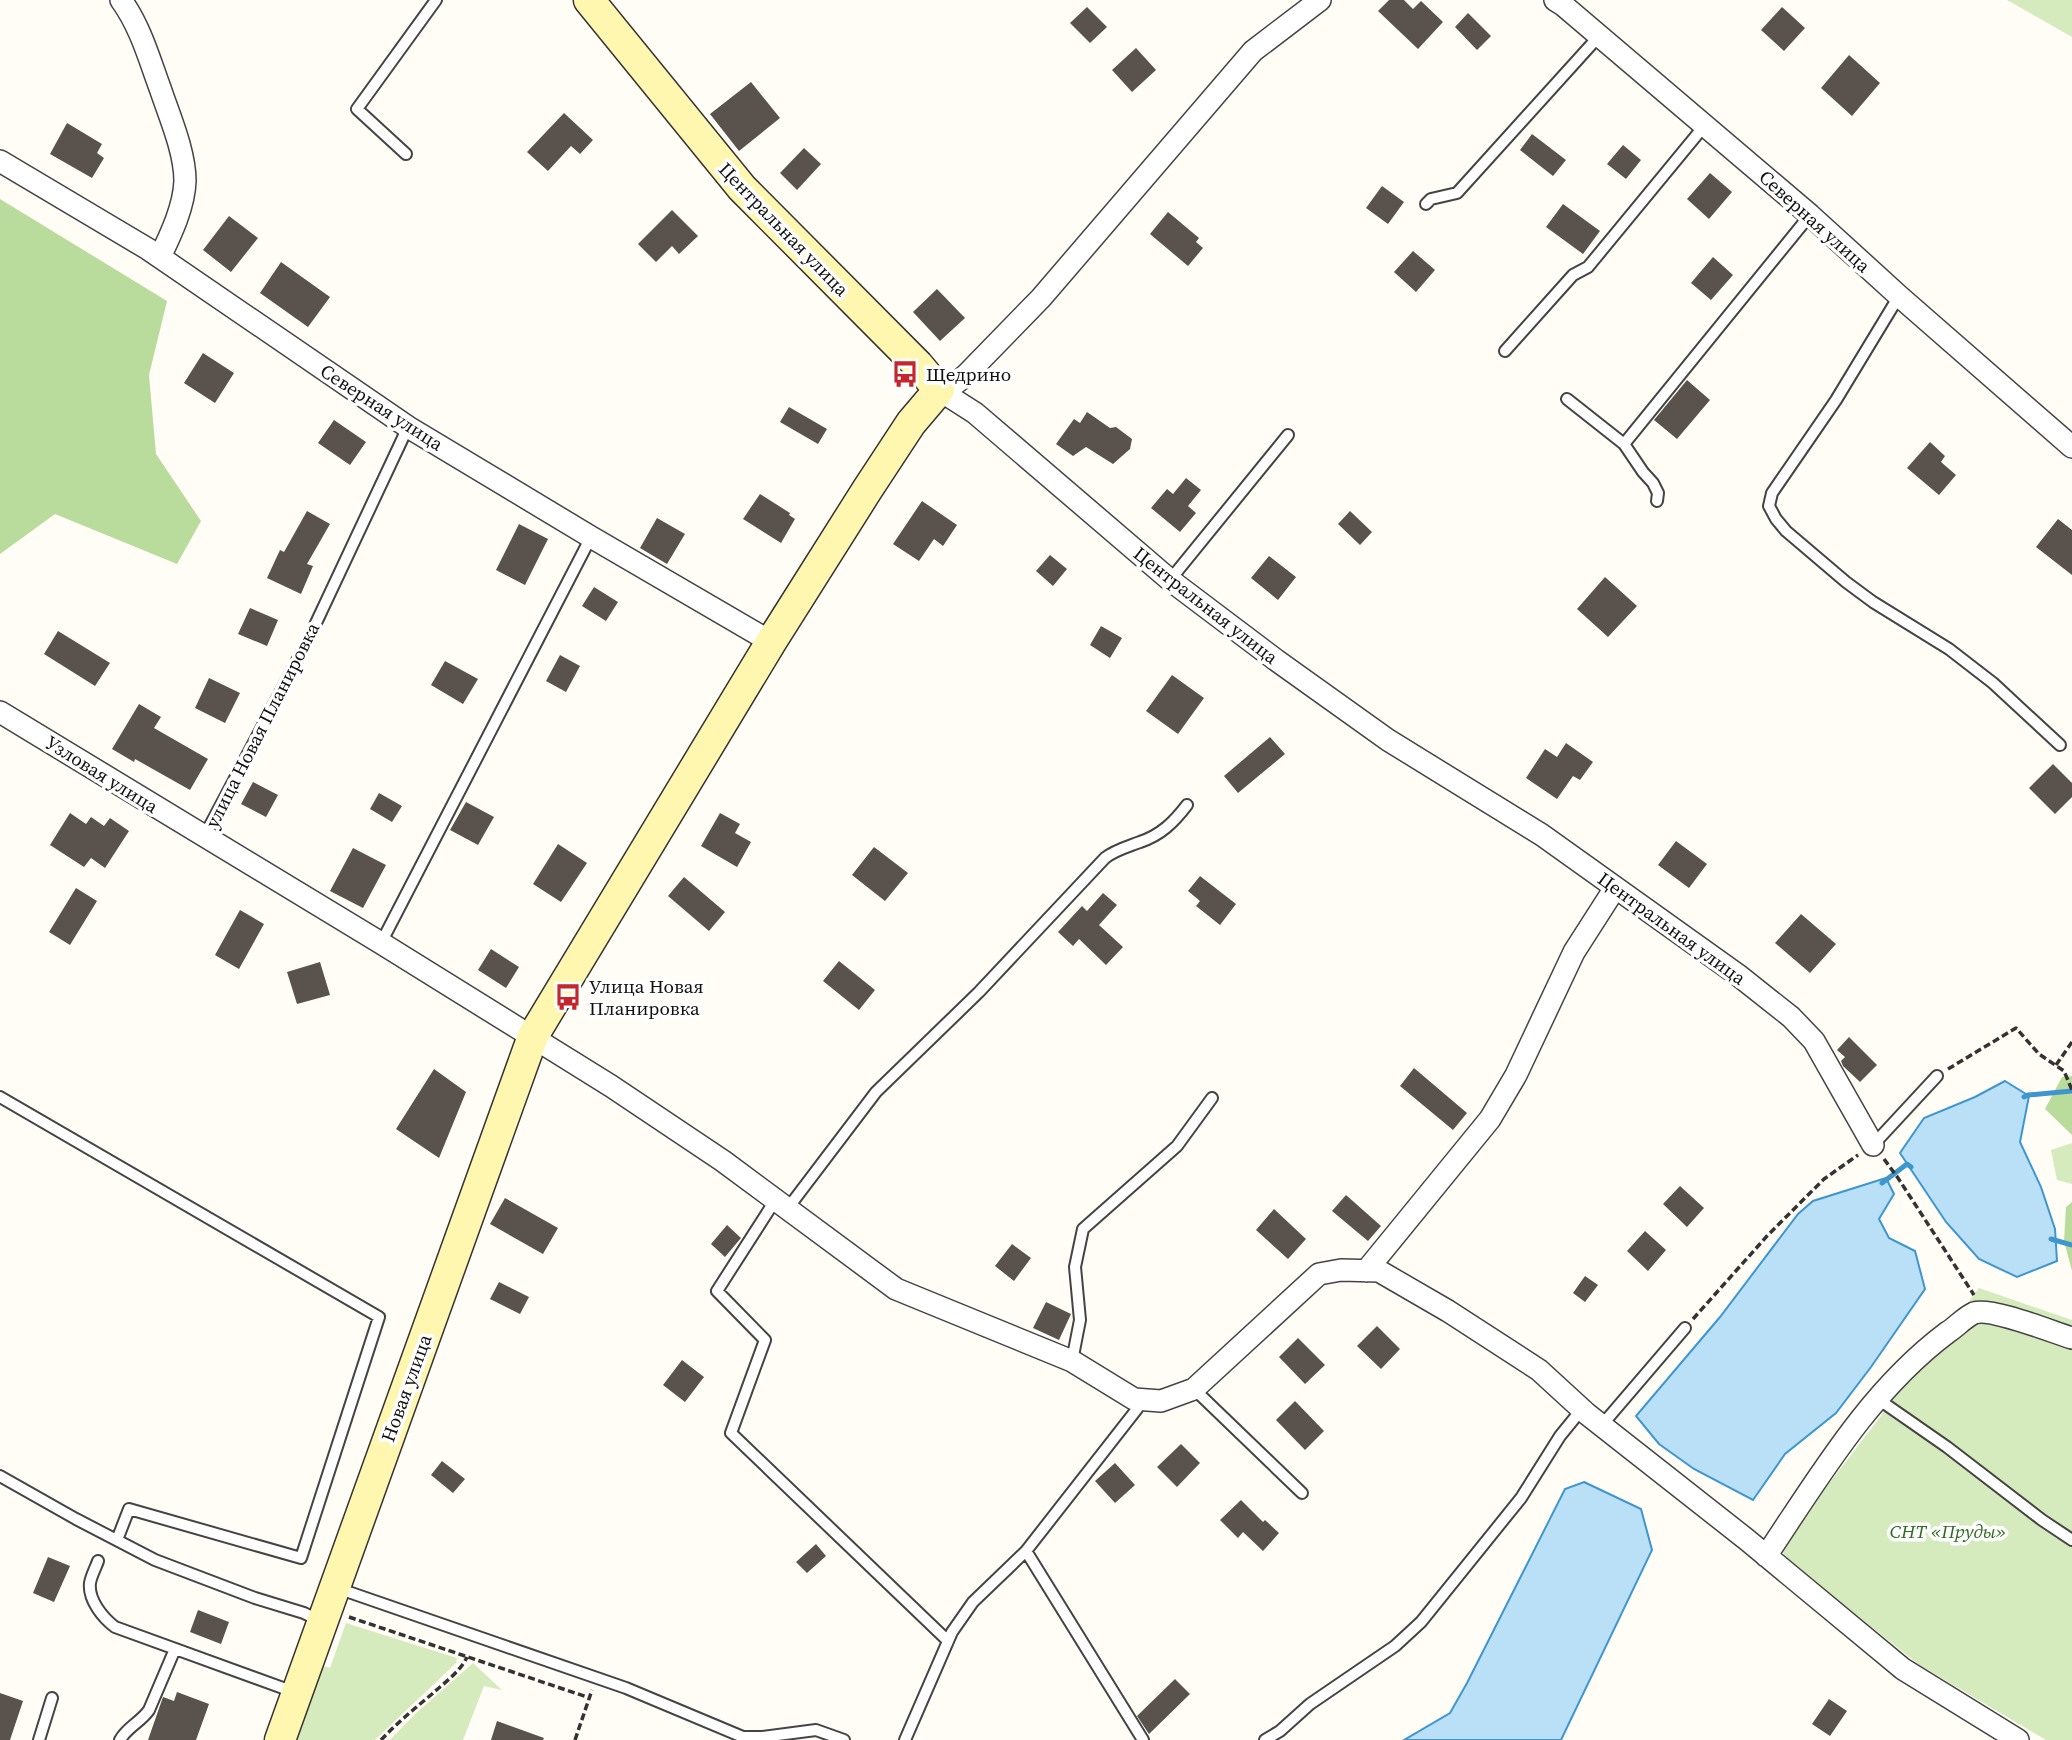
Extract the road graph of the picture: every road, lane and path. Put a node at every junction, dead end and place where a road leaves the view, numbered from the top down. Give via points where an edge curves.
1 (121, 0) edge
2 (436, 0) edge
3 (589, 0) edge
4 (1320, 0) edge
5 (1555, 0) edge
6 (1600, 35) junction
7 (1705, 125) junction
8 (406, 154) dead end
9 (0, 160) edge
10 (1426, 204) dead end
11 (1811, 215) junction
12 (160, 257) junction
13 (1899, 296) junction
14 (1505, 351) dead end
15 (939, 390) junction
16 (1567, 399) dead end
17 (408, 427) junction
18 (1289, 436) dead end
19 (1624, 444) junction
20 (2072, 447) edge
21 (1657, 501) dead end
22 (592, 537) junction
23 (1170, 580) junction
24 (771, 642) junction
25 (0, 712) edge
26 (2060, 745) dead end
27 (1188, 805) dead end
28 (204, 837) junction
29 (1615, 888) junction
30 (381, 943) junction
31 (533, 1036) junction
32 (2072, 1042) edge
33 (2056, 1065) junction
34 (1937, 1076) joint
35 (2072, 1090) edge
36 (0, 1097) edge
37 (1212, 1098) dead end
38 (1873, 1145) junction
39 (1889, 1165) dead end
40 (782, 1203) junction
41 (1366, 1271) junction
42 (1985, 1312) junction
43 (1685, 1328) joint
44 (2072, 1338) edge
45 (1072, 1362) junction
46 (1194, 1389) junction
47 (1878, 1399) junction
48 (1141, 1400) junction
49 (1582, 1409) junction
50 (1602, 1425) junction
51 (0, 1476) edge
52 (1301, 1493) dead end
53 (117, 1540) junction
54 (2072, 1540) edge
55 (1026, 1551) junction
56 (1766, 1556) junction
57 (98, 1561) dead end
58 (328, 1606) junction
59 (948, 1641) junction
60 (174, 1648) junction
61 (467, 1656) junction
62 (596, 1678) junction
63 (297, 1693) junction
64 (52, 1698) dead end
65 (590, 1698) junction
66 (730, 1736) edge
67 (39, 1740) edge
68 (120, 1740) edge
69 (280, 1740) edge
70 (381, 1740) edge
71 (575, 1740) edge
72 (844, 1740) edge
73 (905, 1740) edge
74 (1143, 1740) edge
75 (1265, 1740) edge
76 (2018, 1740) edge

1 - 12 street via 153,68 183,167 185,181 178,212
2 - 8 lane via 357,109
3 - 15 street, Центральная улица via 742,188
4 - 15 street via 1253,51 1041,298 966,375
5 - 6 street, Северная улица
6 - 7 street, Северная улица
6 - 10 lane via 1457,193
7 - 11 street, Северная улица
7 - 14 lane via 1588,267 1573,275
9 - 12 street, Северная улица
11 - 13 street, Северная улица
11 - 19 lane
12 - 17 street, Северная улица
13 - 20 street, Северная улица
13 - 26 lane via 1772,493 1769,506 1786,531 1846,582 1949,649
15 - 23 street, Центральная улица via 975,413
15 - 24 street, Новая улица via 902,436
16 - 19 lane
17 - 22 street, Северная улица
17 - 28 lane, улица Новая Планировка via 308,640
18 - 23 lane
19 - 21 lane via 1653,482
22 - 24 street, Северная улица
22 - 30 lane
23 - 29 street, Центральная улица via 1388,740 1542,835
24 - 31 street, Новая улица
25 - 28 street, Узловая улица
27 - 40 lane via 1158,834 1105,858 979,992 876,1092
28 - 30 street, улица Новая Планировка
29 - 38 street, Центральная улица via 1791,1017 1814,1041
29 - 41 street via 1574,952 1490,1119
30 - 31 street, улица Новая Планировка
31 - 40 street, улица Новая Планировка
31 - 58 street, Новая улица
32 - 33 path
33 - 34 path via 2016,1028
33 - 35 path via 2064,1070
34 - 38 lane
36 - 53 lane via 379,1317 301,1558 130,1509
37 - 45 lane via 1177,1146 1083,1229 1075,1267 1080,1320
38 - 43 path via 1824,1179
39 - 42 path
40 - 45 street, улица Новая Планировка via 896,1289
40 - 59 lane via 717,1291 765,1340 731,1433
41 - 46 street via 1319,1274
41 - 49 street via 1378,1271 1448,1311 1539,1370
42 - 44 street
42 - 47 street via 1973,1313 1925,1349
43 - 50 lane
45 - 48 street, улица Новая Планировка
46 - 48 street via 1161,1401
46 - 52 lane
47 - 54 lane
47 - 56 street via 1845,1439
48 - 55 lane
49 - 50 street
49 - 75 lane via 1513,1509 1421,1622
50 - 56 street
51 - 53 lane
53 - 58 lane via 255,1598 304,1613
55 - 59 lane via 973,1602
55 - 74 lane
56 - 76 street via 1903,1669
57 - 60 lane via 91,1593 106,1620
58 - 61 path
58 - 62 lane
58 - 63 street, Новая улица
59 - 73 lane
60 - 63 lane
60 - 68 lane via 145,1717
61 - 65 path
61 - 70 path via 448,1680
62 - 65 path
62 - 66 lane
63 - 69 street, Новая улица
64 - 67 lane
65 - 71 path
66 - 72 lane via 752,1738 816,1730

